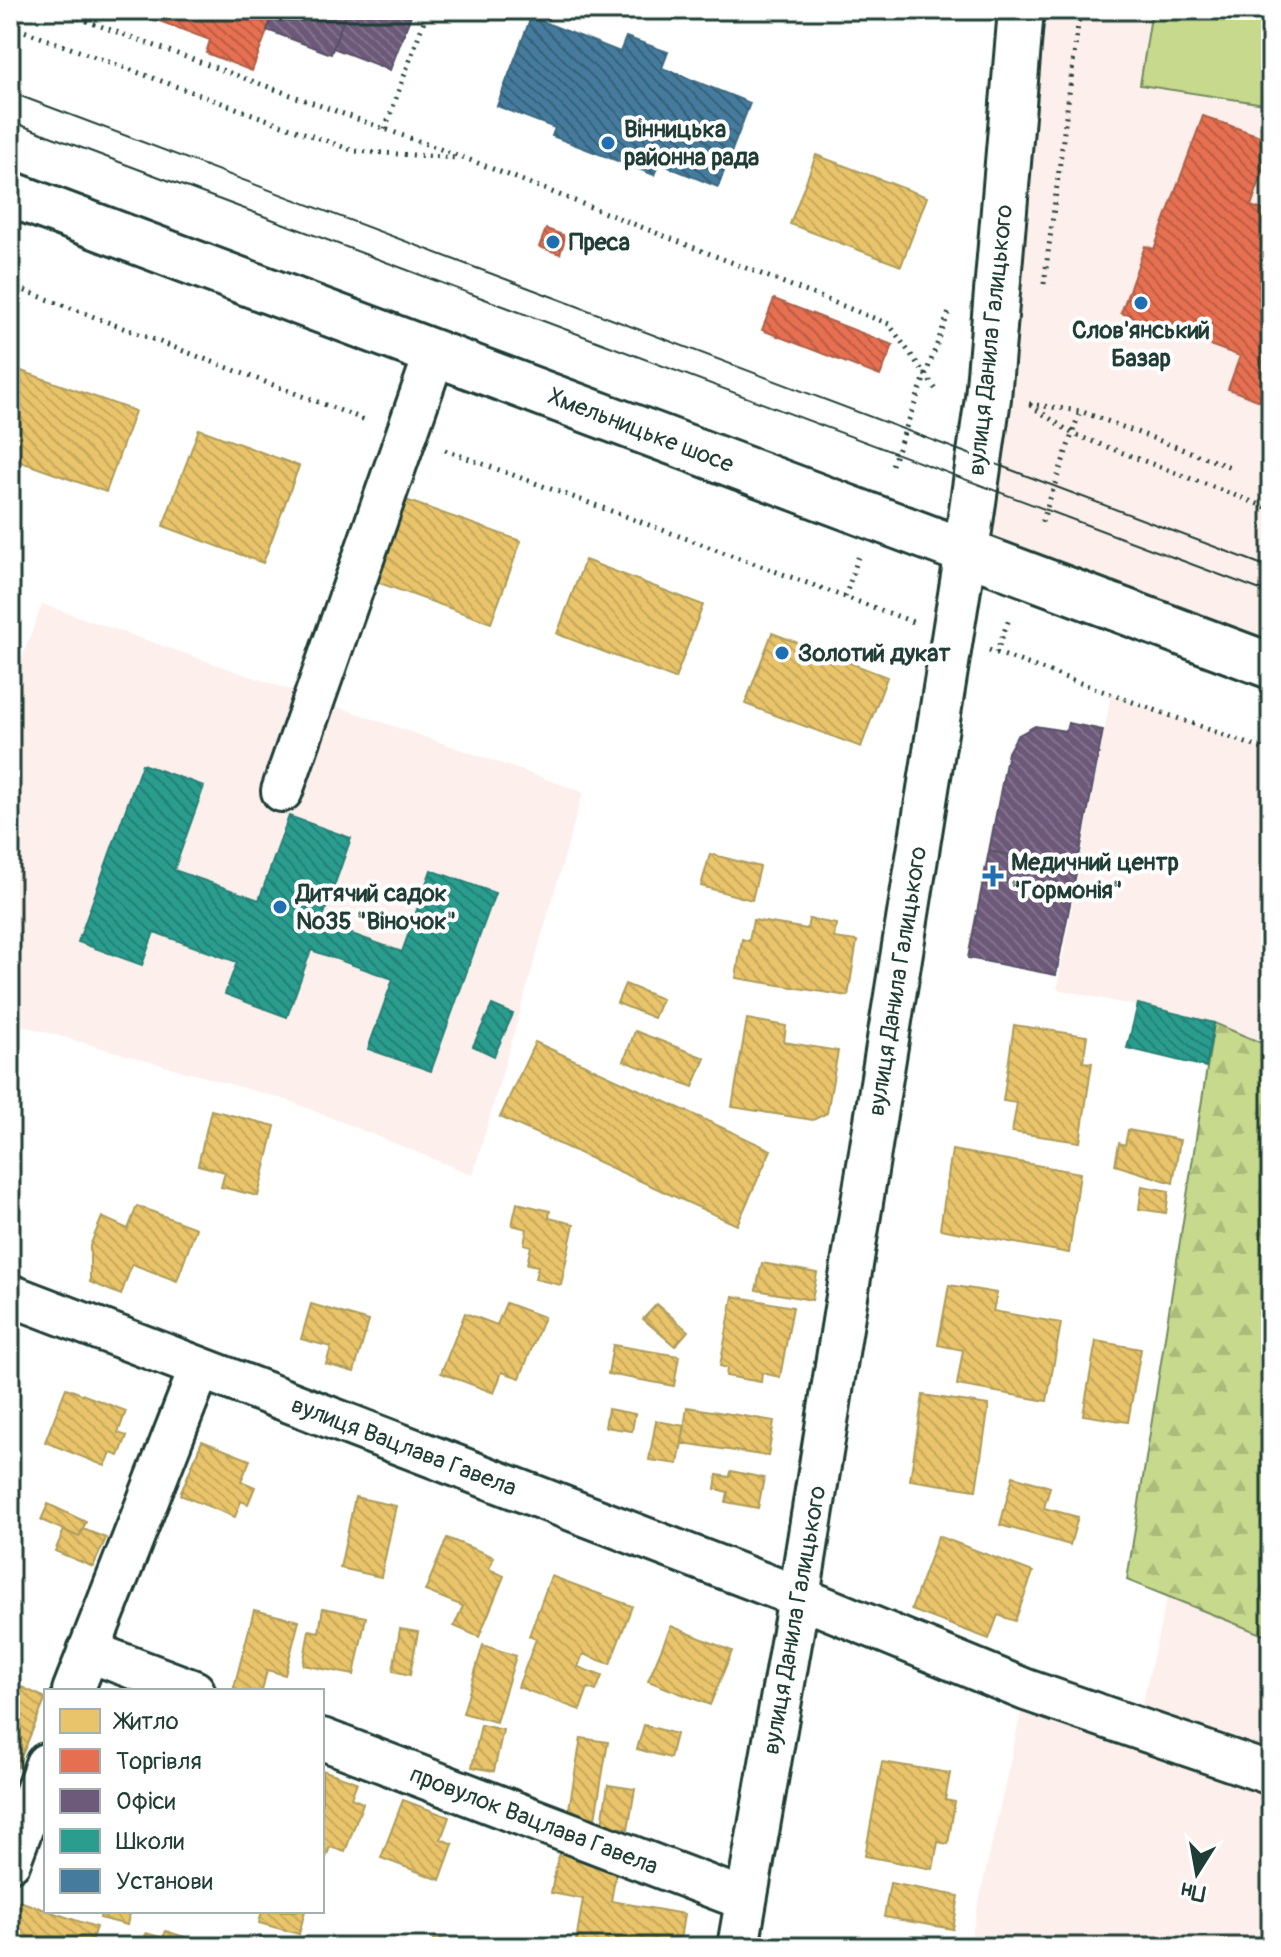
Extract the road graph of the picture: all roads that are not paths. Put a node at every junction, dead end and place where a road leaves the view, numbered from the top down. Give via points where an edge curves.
1 (1021, 10) edge
2 (10, 194) edge
3 (435, 353) junction
4 (966, 551) junction
5 (1271, 666) edge
6 (282, 791) dead end
7 (10, 1295) edge
8 (200, 1368) junction
9 (799, 1597) junction
10 (88, 1651) junction
11 (74, 1689) edge
12 (189, 1689) edge
13 (324, 1740) edge
14 (44, 1769) edge
15 (1271, 1774) edge
16 (10, 1861) edge
17 (746, 1900) junction
18 (738, 1947) edge

1 - 4 main road, вулиця Данила Галицького via 988,398
2 - 3 main road, Хмельницьке шосе
3 - 4 main road, Хмельницьке шосе
3 - 6 street
4 - 5 main road, Хмельницьке шосе
4 - 9 street, вулиця Данила Галицького
7 - 8 street, вулиця Вацлава Гавела
8 - 9 street, вулиця Вацлава Гавела
8 - 10 street
9 - 15 street, вулиця Вацлава Гавела via 1026,1690
9 - 17 street, вулиця Данила Галицького
10 - 11 street
10 - 12 street
13 - 17 street, провулок Вацлава Гавела
14 - 16 street
17 - 18 street, вулиця Данила Галицького

